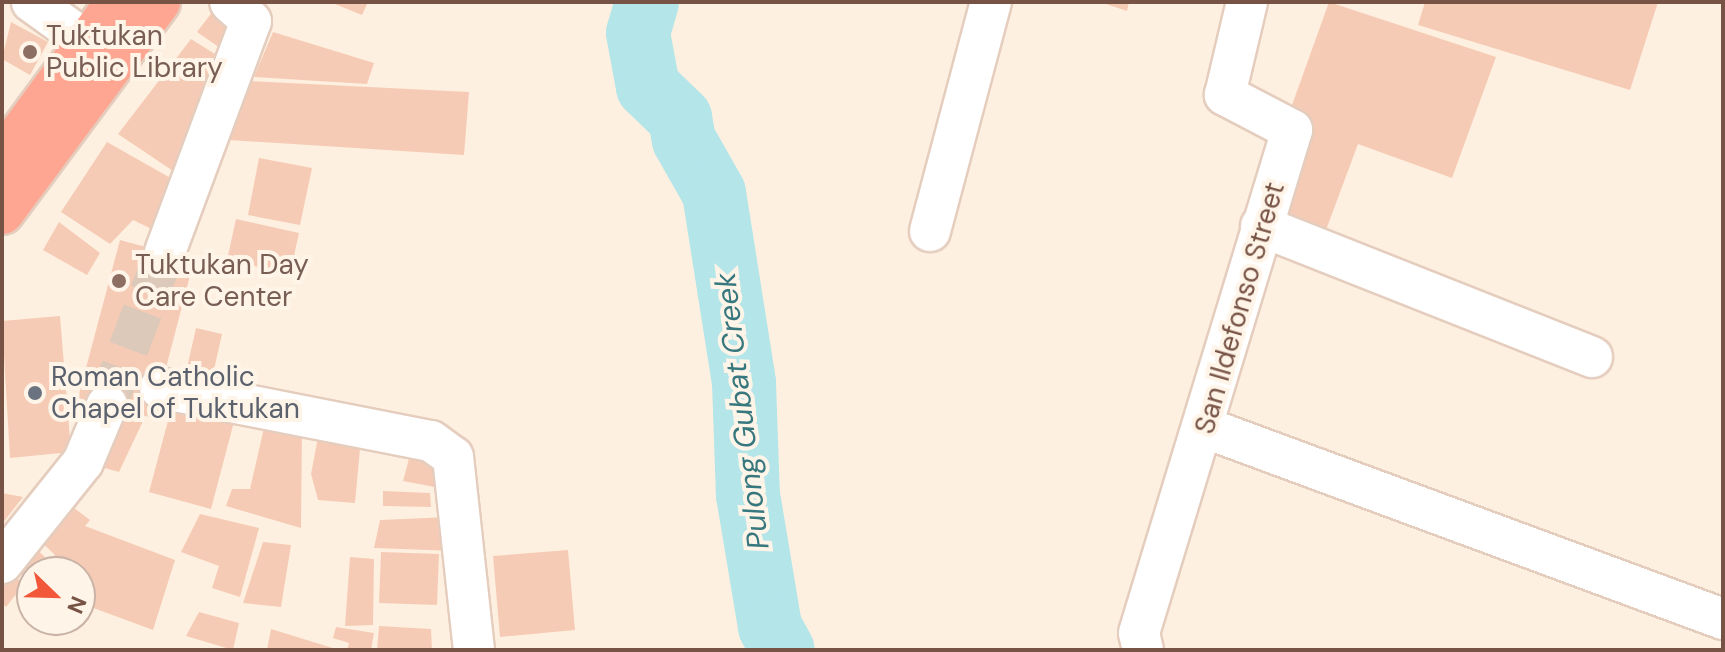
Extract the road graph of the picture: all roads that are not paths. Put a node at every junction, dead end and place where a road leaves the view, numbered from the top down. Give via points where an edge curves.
1 (32, 2) edge
2 (118, 2) edge
3 (158, 2) edge
4 (230, 2) edge
5 (991, 2) edge
6 (1247, 2) edge
7 (101, 52) junction
8 (2, 160) edge
9 (2, 212) edge
10 (1261, 226) junction
11 (930, 231) dead end
12 (165, 252) tunnel mouth
13 (1592, 357) dead end
14 (160, 388) dead end
15 (107, 405) tunnel mouth
16 (1206, 428) junction
17 (2, 563) edge
18 (1723, 619) edge
19 (474, 650) edge
20 (1143, 650) edge

1 - 7 street
2 - 7 highway
3 - 7 highway
4 - 12 street via 251,21
5 - 11 street
6 - 10 street, San Ildefonso Street via 1225,95 1292,130
7 - 8 highway
7 - 9 highway
10 - 13 street
10 - 16 street, San Ildefonso Street
14 - 19 street via 431,441 453,457
15 - 17 street via 83,462
16 - 18 street
16 - 20 street, San Ildefonso Street via 1139,633

